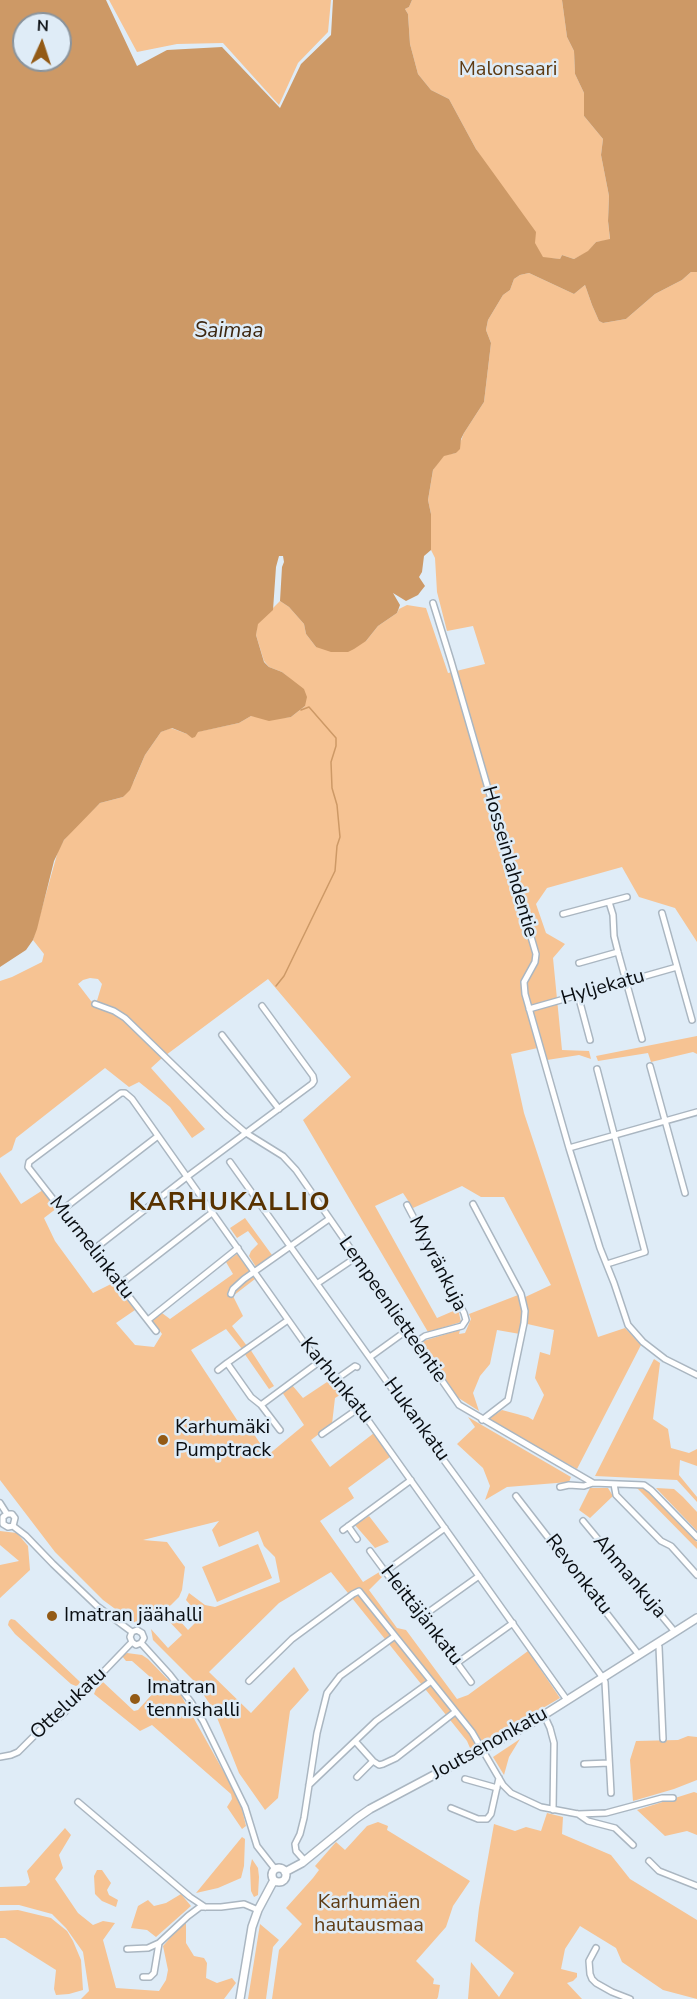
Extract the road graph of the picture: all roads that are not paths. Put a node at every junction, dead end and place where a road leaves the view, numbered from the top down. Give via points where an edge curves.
1 (433, 603) dead end
2 (627, 897) dead end
3 (609, 902) junction
4 (662, 913) dead end
5 (563, 914) dead end
6 (618, 952) junction
7 (579, 963) dead end
8 (677, 968) junction
9 (627, 981) junction
10 (578, 995) junction
11 (95, 1004) dead end
12 (262, 1006) dead end
13 (529, 1009) junction
14 (692, 1020) dead end
15 (222, 1035) dead end
16 (642, 1039) dead end
17 (590, 1041) dead end
18 (650, 1066) dead end
19 (597, 1070) dead end
20 (279, 1109) junction
21 (697, 1112) edge
22 (665, 1121) junction
23 (246, 1133) junction
24 (615, 1135) junction
25 (158, 1136) junction
26 (569, 1148) junction
27 (230, 1162) dead end
28 (28, 1165) joint
29 (188, 1176) junction
30 (685, 1193) dead end
31 (473, 1204) dead end
32 (407, 1205) dead end
33 (62, 1210) junction
34 (213, 1212) junction
35 (329, 1220) junction
36 (291, 1246) junction
37 (238, 1248) junction
38 (93, 1250) junction
39 (355, 1258) junction
40 (607, 1264) junction
41 (255, 1271) junction
42 (318, 1283) junction
43 (120, 1285) junction
44 (231, 1294) dead end
45 (148, 1320) junction
46 (288, 1320) junction
47 (156, 1331) dead end
48 (406, 1331) junction
49 (415, 1343) junction
50 (370, 1357) junction
51 (319, 1362) junction
52 (227, 1363) junction
53 (357, 1366) dead end
54 (218, 1370) dead end
55 (697, 1374) edge
56 (338, 1378) junction
57 (261, 1405) junction
58 (359, 1408) junction
59 (482, 1420) junction
60 (280, 1430) dead end
61 (322, 1434) dead end
62 (411, 1480) junction
63 (593, 1484) junction
64 (614, 1484) junction
65 (560, 1487) dead end
66 (516, 1496) dead end
67 (0, 1503) edge
68 (7, 1514) junction
69 (583, 1521) dead end
70 (1, 1525) edge
71 (13, 1526) junction
72 (445, 1528) junction
73 (697, 1537) edge
74 (357, 1539) dead end
75 (370, 1551) dead end
76 (386, 1571) junction
77 (697, 1575) edge
78 (478, 1576) junction
79 (423, 1616) junction
80 (697, 1618) edge
81 (513, 1623) junction
82 (132, 1632) junction
83 (675, 1632) junction
84 (395, 1636) junction
85 (132, 1642) junction
86 (141, 1643) junction
87 (657, 1644) junction
88 (639, 1655) junction
89 (457, 1663) junction
90 (603, 1678) junction
91 (249, 1681) dead end
92 (430, 1682) junction
93 (471, 1682) dead end
94 (567, 1700) junction
95 (455, 1713) junction
96 (544, 1715) junction
97 (663, 1739) dead end
98 (355, 1741) junction
99 (483, 1749) junction
100 (0, 1757) edge
101 (373, 1761) junction
102 (609, 1763) junction
103 (584, 1764) dead end
104 (357, 1777) dead end
105 (499, 1778) junction
106 (465, 1779) dead end
107 (309, 1785) junction
108 (496, 1788) junction
109 (611, 1793) dead end
110 (673, 1798) dead end
111 (78, 1802) dead end
112 (451, 1808) dead end
113 (554, 1810) junction
114 (579, 1814) junction
115 (633, 1845) dead end
116 (305, 1861) junction
117 (649, 1861) dead end
118 (275, 1869) junction
119 (285, 1872) junction
120 (274, 1880) junction
121 (697, 1886) edge
122 (205, 1907) junction
123 (258, 1910) junction
124 (159, 1943) junction
125 (596, 1948) dead end
126 (127, 1949) dead end
127 (143, 1977) dead end
128 (240, 1999) edge
129 (630, 1999) edge

1 - 13 street, Hosseinlahdentie via 536,954 525,982
2 - 3 street
3 - 5 street
3 - 6 street
4 - 8 street
6 - 7 street
6 - 9 street
8 - 9 street, Hyljekatu
8 - 14 street
9 - 10 street, Hyljekatu
9 - 16 street
10 - 13 street, Hyljekatu
10 - 17 street
11 - 23 street, Lempeenlietteentie via 114,1011 136,1027
12 - 20 street via 314,1081
13 - 26 street, Hosseinlahdentie
15 - 20 street
18 - 22 street
19 - 24 street
20 - 23 street
21 - 22 street
22 - 24 street
22 - 30 street
23 - 29 street
23 - 35 street, Lempeenlietteentie via 284,1156
24 - 26 street
24 - 40 street via 645,1252
25 - 28 street, Karhunkatu via 125,1093
25 - 29 street, Karhunkatu
25 - 33 street
26 - 40 street, Hosseinlahdentie
27 - 36 street, Hukankatu
28 - 33 street, Murmelinkatu
29 - 34 street, Karhunkatu
29 - 38 street
31 - 59 street via 525,1306 508,1400
32 - 49 street, Myyränkuja via 464,1313 465,1323
33 - 38 street, Murmelinkatu
34 - 37 street, Karhunkatu
34 - 43 street
35 - 36 street
35 - 39 street, Lempeenlietteentie
36 - 41 street
36 - 42 street, Hukankatu
37 - 41 street, Karhunkatu
37 - 45 street
38 - 43 street, Murmelinkatu
39 - 42 street
39 - 48 street, Lempeenlietteentie
40 - 55 street, Hosseinlahdentie via 628,1325 665,1359
41 - 44 street via 237,1284
41 - 46 street, Karhunkatu
42 - 50 street, Hukankatu
43 - 45 street, Murmelinkatu
45 - 47 street, Murmelinkatu
46 - 51 street, Karhunkatu
46 - 52 street
48 - 49 street, Lempeenlietteentie
48 - 50 street
49 - 59 street, Lempeenlietteentie via 459,1405
50 - 90 street, Hukankatu
51 - 56 street, Karhunkatu
51 - 57 street
52 - 54 street
52 - 57 street
53 - 56 street
56 - 58 street, Karhunkatu
57 - 60 street
58 - 61 street
58 - 62 street, Karhunkatu
59 - 63 street, Lempeenlietteentie
62 - 72 street, Karhunkatu
62 - 74 street via 345,1528
63 - 64 street, Lempeenlietteentie
63 - 65 street
64 - 73 street, Lempeenlietteentie via 644,1485
64 - 77 street via 616,1495
66 - 88 street, Revonkatu
67 - 68 street
68 - 70 street
68 - 71 street via 15,1518
69 - 83 street, Ahmankuja
70 - 71 street
71 - 82 street via 97,1606
72 - 76 street
72 - 78 street, Karhunkatu
75 - 76 street, Heittäjänkatu
76 - 79 street, Heittäjänkatu via 415,1612
78 - 79 street
78 - 81 street, Karhunkatu
79 - 89 street, Heittäjänkatu
80 - 83 main road, Joutsenonkatu
81 - 89 street
81 - 94 street, Karhunkatu
82 - 85 street
82 - 86 street via 142,1633
83 - 87 main road, Joutsenonkatu
84 - 91 street via 359,1591 292,1639
84 - 92 street
84 - 107 street via 340,1676 327,1693
85 - 86 street
85 - 100 street, Ottelukatu via 61,1716 46,1724 18,1752
86 - 118 street via 203,1721 245,1808 257,1846
87 - 88 main road, Joutsenonkatu
87 - 97 street
88 - 90 main road, Joutsenonkatu
89 - 93 street, Heittäjänkatu
90 - 94 main road, Joutsenonkatu
90 - 102 street
92 - 95 street
92 - 98 street
94 - 96 main road, Joutsenonkatu
95 - 99 street
95 - 101 street via 396,1758 379,1765
96 - 99 main road, Joutsenonkatu
96 - 113 street via 554,1743
98 - 101 street
98 - 107 street
99 - 105 street
99 - 116 main road, Joutsenonkatu via 370,1809
101 - 104 street
102 - 103 street
102 - 109 street
105 - 108 street
105 - 113 street via 511,1793
106 - 108 street
107 - 116 street via 294,1848
108 - 112 street via 487,1819
110 - 114 street via 606,1813
111 - 122 street
113 - 114 street
114 - 115 street via 588,1821 615,1828
116 - 119 main road, Joutsenonkatu
117 - 121 street via 659,1871
118 - 119 main road
118 - 120 main road
119 - 120 main road via 283,1881
120 - 123 main road
122 - 123 street via 244,1904
122 - 124 street via 197,1908
123 - 128 main road
124 - 126 street
124 - 127 street via 154,1973
125 - 129 street via 590,1961 592,1979

